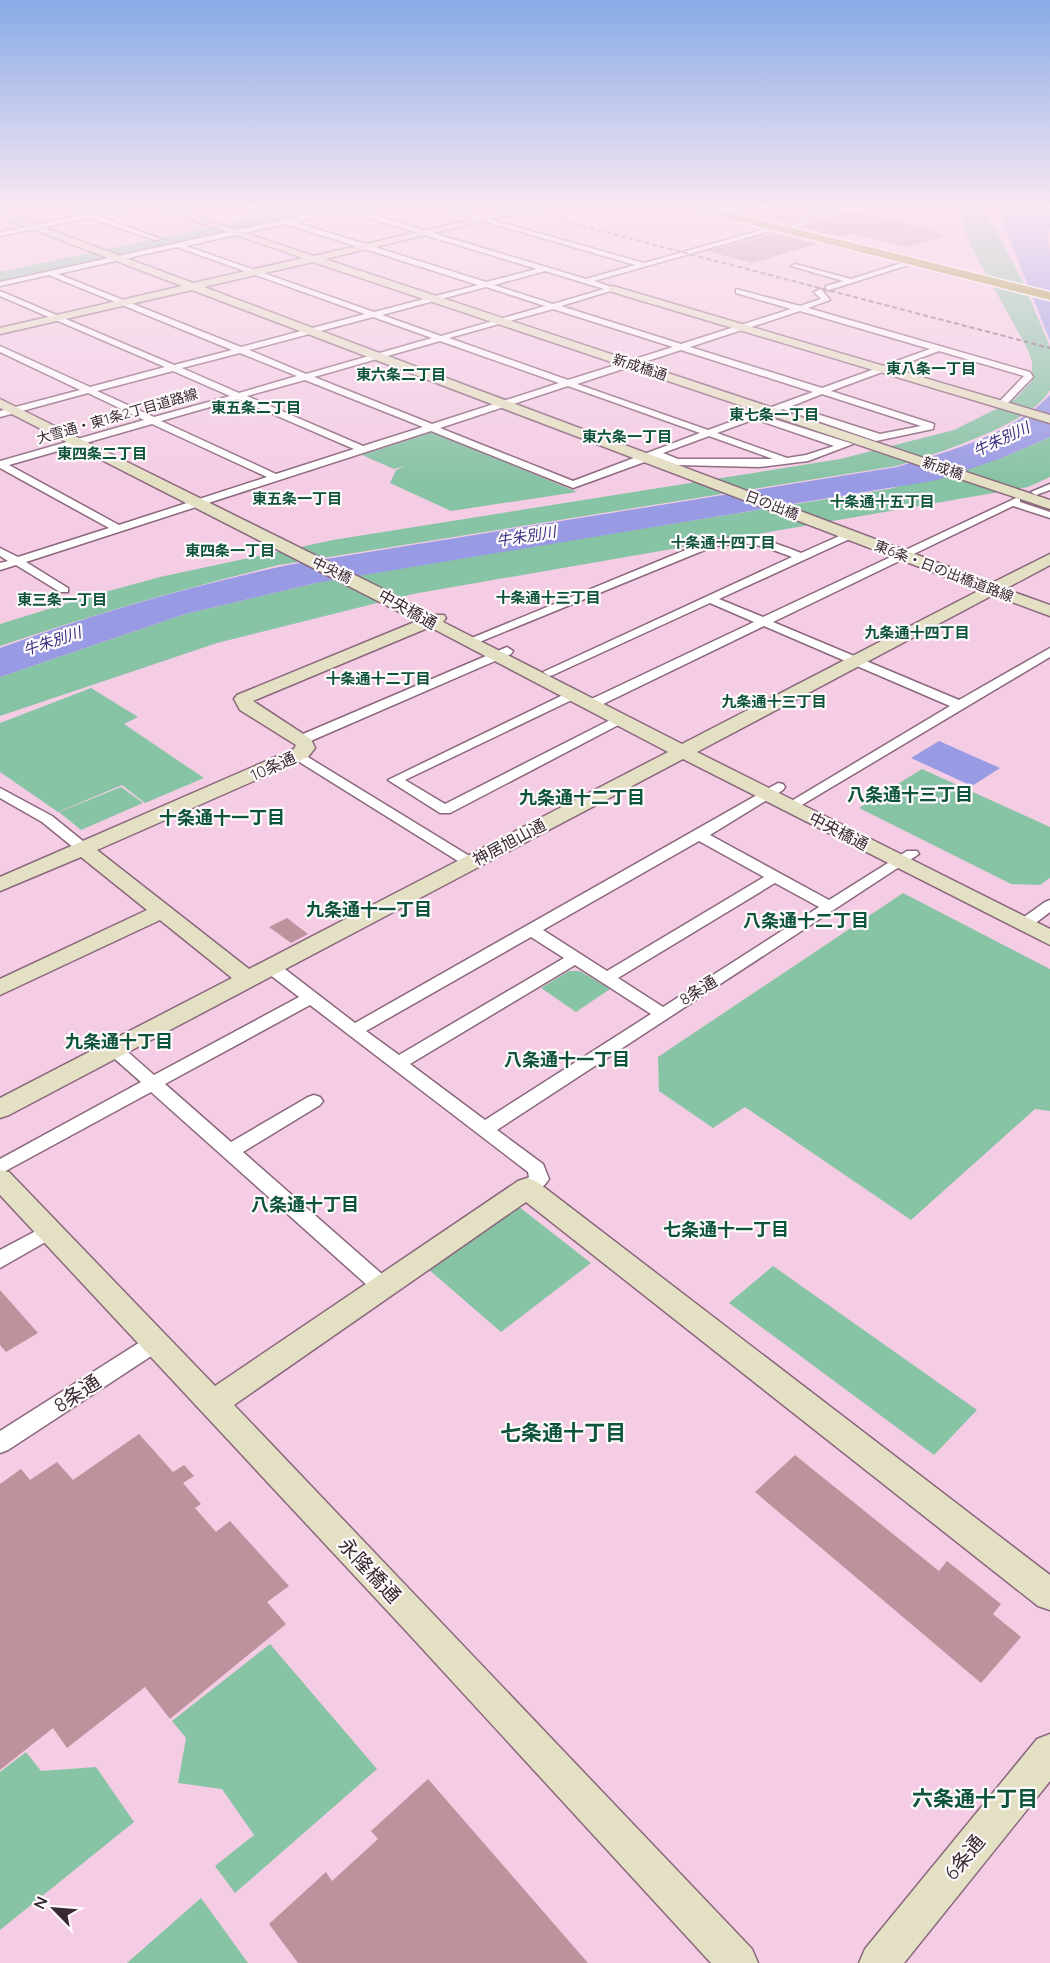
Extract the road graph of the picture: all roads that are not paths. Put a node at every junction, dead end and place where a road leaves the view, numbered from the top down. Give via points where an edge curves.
1 (11, 298) edge
2 (110, 298) edge
3 (152, 298) edge
4 (222, 298) edge
5 (324, 298) edge
6 (430, 298) edge
7 (439, 298) edge
8 (526, 298) edge
9 (583, 298) edge
10 (642, 298) edge
11 (761, 298) edge
12 (823, 298) edge
13 (434, 299) junction
14 (126, 304) junction
15 (554, 306) junction
16 (798, 309) junction
17 (373, 315) junction
18 (60, 319) junction
19 (500, 321) junction
20 (741, 327) junction
21 (311, 332) junction
22 (0, 333) edge
23 (441, 338) junction
24 (681, 347) junction
25 (940, 348) junction
26 (0, 349) edge
27 (240, 350) junction
28 (377, 356) junction
29 (629, 364) junction
30 (173, 368) junction
31 (882, 369) junction
32 (307, 376) junction
33 (568, 384) junction
34 (89, 390) junction
35 (823, 391) junction
36 (0, 393) edge
37 (238, 396) junction
38 (0, 403) edge
39 (504, 404) junction
40 (1001, 405) junction
41 (783, 406) junction
42 (21, 409) junction
43 (770, 411) junction
44 (0, 414) edge
45 (755, 416) junction
46 (1050, 419) edge
47 (153, 420) junction
48 (431, 427) junction
49 (709, 433) junction
50 (83, 440) junction
51 (882, 443) junction
52 (361, 449) junction
53 (648, 456) junction
54 (787, 461) junction
55 (0, 464) edge
56 (274, 477) junction
57 (1046, 495) edge
58 (203, 501) junction
59 (1050, 515) edge
60 (118, 529) junction
61 (844, 533) junction
62 (0, 551) edge
63 (903, 555) junction
64 (801, 557) junction
65 (1050, 560) edge
66 (17, 561) junction
67 (0, 567) edge
68 (993, 589) junction
69 (64, 590) dead end
70 (373, 590) joint
71 (710, 599) junction
72 (1050, 611) edge
73 (435, 619) junction
74 (762, 622) junction
75 (474, 640) junction
76 (1050, 652) edge
77 (501, 654) junction
78 (855, 662) junction
79 (549, 672) junction
80 (571, 695) junction
81 (596, 702) junction
82 (959, 705) junction
83 (621, 720) junction
84 (300, 747) junction
85 (689, 748) junction
86 (773, 791) junction
87 (0, 792) edge
88 (795, 802) junction
89 (699, 835) junction
90 (84, 849) junction
91 (906, 858) junction
92 (471, 863) junction
93 (774, 877) junction
94 (0, 885) edge
95 (830, 907) junction
96 (160, 912) junction
97 (1040, 917) edge
98 (532, 930) junction
99 (1050, 938) edge
100 (575, 958) junction
101 (271, 967) junction
102 (607, 978) junction
103 (247, 979) junction
104 (0, 988) edge
105 (311, 997) junction
106 (662, 1014) junction
107 (355, 1030) junction
108 (114, 1049) junction
109 (399, 1063) junction
110 (154, 1084) junction
111 (314, 1101) dead end
112 (0, 1109) edge
113 (485, 1129) junction
114 (230, 1151) junction
115 (0, 1167) edge
116 (0, 1179) edge
117 (527, 1188) junction
118 (49, 1231) junction
119 (0, 1260) edge
120 (384, 1288) junction
121 (155, 1343) junction
122 (212, 1404) junction
123 (0, 1443) edge
124 (1050, 1595) edge
125 (1050, 1752) edge
126 (738, 1963) edge
127 (879, 1963) edge

1 - 18 street
2 - 14 street
3 - 14 street
4 - 21 street
5 - 17 street
6 - 13 street, 新成橋通
7 - 13 street
8 - 15 street
9 - 15 street, 大雪通・東1条2丁目道路線
10 - 20 street
11 - 16 street
12 - 16 street via 825,300
13 - 17 street
13 - 19 street, 新成橋通
14 - 18 street
14 - 27 street
15 - 19 street, 大雪通・東1条2丁目道路線
15 - 24 street
16 - 20 street
16 - 25 street
17 - 21 street
17 - 23 street
18 - 22 street
18 - 30 street
19 - 23 street, 大雪通・東1条2丁目道路線
19 - 29 street, 新成橋通
20 - 24 street
20 - 31 street
21 - 27 street
21 - 28 street
23 - 28 street, 大雪通・東1条2丁目道路線
23 - 33 street
24 - 29 street
24 - 35 street
25 - 31 street
25 - 40 street via 1028,375 1025,384
26 - 34 street
27 - 30 street
27 - 32 street
28 - 32 street, 大雪通・東1条2丁目道路線
28 - 39 street
29 - 33 street
29 - 43 street, 新成橋通
30 - 34 street
30 - 37 street
31 - 35 street
31 - 40 street
32 - 37 street, 大雪通・東1条2丁目道路線
32 - 48 street
33 - 39 street
33 - 49 street
34 - 42 street
34 - 47 street
35 - 41 street
35 - 51 street via 931,426
36 - 42 street
37 - 47 street, 大雪通・東1条2丁目道路線
37 - 52 street
38 - 42 street
39 - 48 street
39 - 53 street
40 - 46 street
41 - 43 street
41 - 51 street
42 - 44 street
42 - 50 street
43 - 45 street
43 - 51 street, 新成橋通
45 - 49 street
45 - 54 street via 845,444 808,458
47 - 50 street, 大雪通・東1条2丁目道路線
47 - 56 street
48 - 52 street
48 - 53 street via 573,485
49 - 53 street
49 - 54 street
50 - 55 street, 大雪通・東1条2丁目道路線
50 - 58 street
51 - 57 street, 新成橋 via 1000,487
52 - 56 street
53 - 54 street via 677,462 750,465
53 - 61 street, 日の出橋
55 - 60 street
56 - 58 street
58 - 60 street
58 - 70 street, 中央橋
59 - 63 street via 1015,502
60 - 66 street
61 - 63 street, 東6条・日の出橋道路線
61 - 64 street
62 - 66 street
63 - 68 street, 東6条・日の出橋道路線
63 - 74 street
64 - 71 street
64 - 75 street via 757,540 709,544
65 - 68 street, 神居旭山通
66 - 67 street
66 - 69 street
68 - 72 street, 東6条・日の出橋道路線
68 - 78 street, 神居旭山通
70 - 73 street, 中央橋通
71 - 74 street
71 - 79 street
73 - 75 street, 中央橋通
73 - 84 street, 10条通 via 243,699 246,706
74 - 78 street
74 - 81 street
75 - 77 street, 中央橋通
76 - 82 street
77 - 79 street, 中央橋通
77 - 80 street, 中央橋通
77 - 84 street
78 - 82 street
78 - 85 street, 神居旭山通
79 - 81 street, 中央橋通
80 - 81 street, 中央橋通
80 - 83 street via 395,780 445,810
81 - 83 street, 中央橋通
81 - 85 street, 中央橋通
82 - 88 street
83 - 85 street, 中央橋通
84 - 90 street, 10条通
84 - 92 street
85 - 86 street, 中央橋通
85 - 92 street, 神居旭山通
86 - 88 street, 中央橋通
86 - 89 street
87 - 90 street via 47,819
88 - 91 street, 中央橋通
89 - 93 street
89 - 98 street
90 - 94 street, 10条通
90 - 96 street
91 - 95 street, 8条通
91 - 97 street, 中央橋通
92 - 101 street, 神居旭山通
93 - 95 street
93 - 102 street
95 - 106 street, 8条通
96 - 103 street
96 - 104 street
97 - 99 street, 中央橋通
98 - 100 street
98 - 107 street
100 - 102 street
100 - 109 street
101 - 103 street, 神居旭山通
101 - 105 street
102 - 106 street
103 - 108 street, 神居旭山通
105 - 107 street
105 - 110 street
106 - 113 street, 8条通
107 - 109 street
108 - 110 street
108 - 112 street, 神居旭山通
109 - 113 street
110 - 114 street
110 - 115 street
111 - 114 street
113 - 117 street via 536,1169 539,1179
114 - 120 street
116 - 118 street, 永隆橋通
117 - 120 street
117 - 124 street
118 - 119 street
118 - 121 street, 永隆橋通
120 - 122 street
121 - 122 street, 永隆橋通
121 - 123 street, 8条通
122 - 126 street, 永隆橋通
125 - 127 street, 6条通

